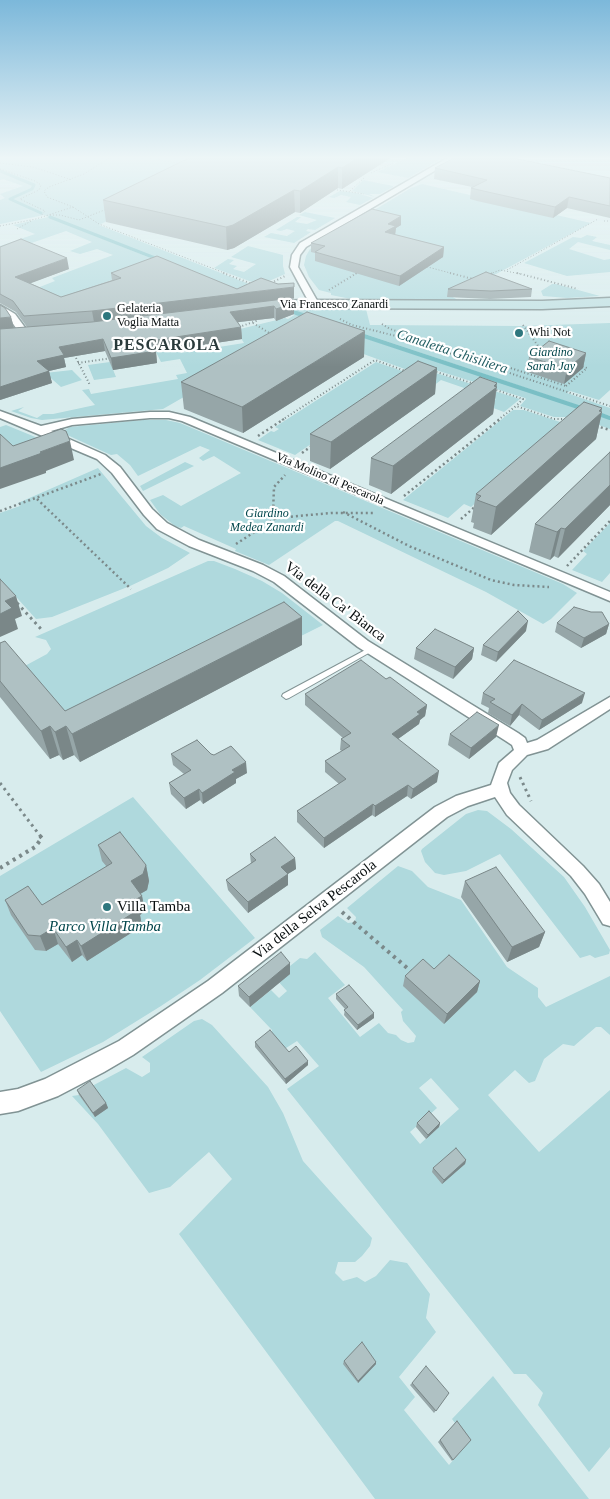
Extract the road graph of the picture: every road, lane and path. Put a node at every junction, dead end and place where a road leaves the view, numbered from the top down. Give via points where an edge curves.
1 (20, 227) edge
2 (104, 227) edge
3 (334, 227) edge
4 (584, 227) edge
5 (17, 229) dead end
6 (418, 264) edge
7 (506, 270) junction
8 (360, 272) edge
9 (288, 275) dead end
10 (484, 277) edge
11 (476, 280) edge
12 (269, 284) edge
13 (257, 286) edge
14 (584, 290) dead end
15 (326, 292) dead end
16 (610, 302) edge
17 (314, 304) junction
18 (0, 308) edge
19 (254, 309) joint
20 (336, 317) dead end
21 (253, 322) junction
22 (349, 323) junction
23 (382, 324) dead end
24 (523, 325) dead end
25 (343, 327) edge
26 (235, 328) edge
27 (390, 329) junction
28 (28, 332) joint
29 (384, 332) junction
30 (5, 334) edge
31 (272, 334) edge
32 (545, 355) edge
33 (76, 358) dead end
34 (114, 358) edge
35 (78, 363) junction
36 (578, 365) edge
37 (530, 366) edge
38 (425, 368) edge
39 (522, 372) junction
40 (416, 374) edge
41 (90, 385) dead end
42 (479, 385) edge
43 (566, 386) junction
44 (488, 388) edge
45 (562, 390) junction
46 (516, 406) junction
47 (610, 406) edge
48 (0, 414) edge
49 (568, 419) edge
50 (592, 424) edge
51 (40, 430) junction
52 (610, 430) edge
53 (252, 440) dead end
54 (319, 441) edge
55 (295, 457) dead end
56 (106, 472) dead end
57 (280, 479) dead end
58 (37, 499) junction
59 (400, 500) dead end
60 (478, 504) edge
61 (0, 511) edge
62 (342, 512) junction
63 (378, 514) dead end
64 (276, 518) junction
65 (610, 521) edge
66 (455, 524) dead end
67 (232, 547) dead end
68 (564, 569) dead end
69 (551, 587) dead end
70 (132, 589) dead end
71 (610, 597) edge
72 (12, 598) edge
73 (41, 629) dead end
74 (371, 650) junction
75 (286, 696) dead end
76 (610, 702) edge
77 (522, 750) junction
78 (0, 784) edge
79 (500, 788) junction
80 (0, 868) edge
81 (328, 900) junction
82 (610, 918) edge
83 (416, 975) edge
84 (0, 1103) edge

1 - 5 path
2 - 13 path
3 - 17 street via 303,245 296,254 294,267
4 - 7 path
6 - 11 path
7 - 10 path
7 - 14 path
8 - 15 path
9 - 12 path
16 - 17 main road, Via Francesco Zanardi
17 - 19 main road, Via Francesco Zanardi
18 - 28 street
19 - 21 path via 257,319
20 - 22 path
21 - 26 path
21 - 31 path
22 - 25 path
22 - 29 path
23 - 27 path
24 - 32 path
27 - 29 path
27 - 39 path
28 - 30 main road
29 - 45 path
33 - 35 path
34 - 35 path
35 - 41 path
36 - 43 path via 587,368
37 - 39 path
38 - 42 path
39 - 43 path
40 - 53 path via 375,360
43 - 45 path
44 - 46 path via 523,399
45 - 47 path
46 - 49 path via 554,419
46 - 59 path
48 - 51 street, Via della Ca' Bianca
50 - 52 path
51 - 71 street, Via Molino di Pescarola via 72,422 150,415 186,419
51 - 74 street, Via della Ca' Bianca via 104,460 162,526 194,544 279,578
54 - 55 path
56 - 58 path
57 - 64 path via 273,490
58 - 61 path
58 - 70 path
60 - 66 path
62 - 63 path
62 - 64 path
62 - 69 path via 414,548 491,580 520,586
64 - 67 path
65 - 68 path
72 - 73 path
74 - 75 lane
74 - 77 street, Via della Ca' Bianca via 512,737
76 - 77 street via 542,745
77 - 79 street via 505,767 500,776
78 - 80 path via 42,838 35,847
79 - 81 street, Via della Selva Pescarola via 441,812
79 - 82 street via 506,802 518,816 584,880
81 - 83 path
81 - 84 street, Via della Selva Pescarola via 215,987 126,1048 50,1088

